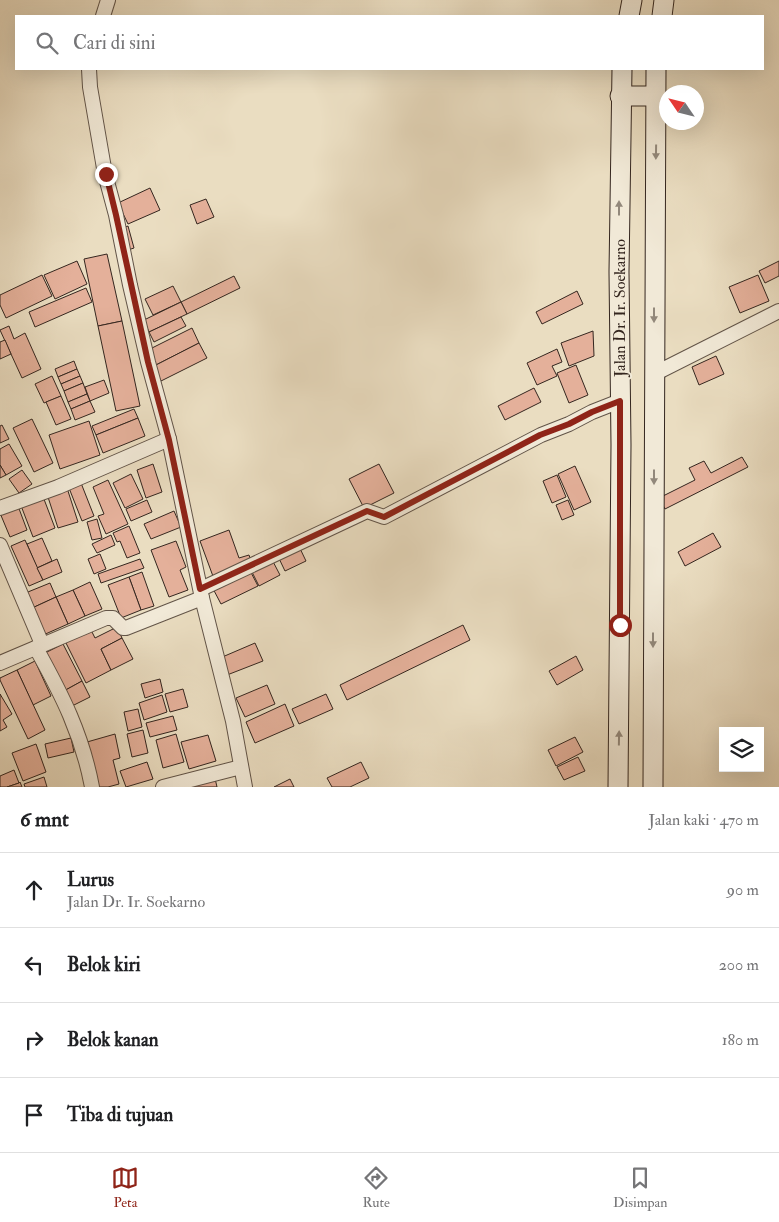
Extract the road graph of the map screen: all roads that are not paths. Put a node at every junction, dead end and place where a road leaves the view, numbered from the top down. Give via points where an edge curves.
1 (108, 0) edge
2 (632, 0) edge
3 (664, 0) edge
4 (103, 15) edge
5 (629, 15) edge
6 (662, 15) edge
7 (89, 70) edge
8 (622, 70) edge
9 (656, 70) edge
10 (620, 96) junction
11 (655, 96) junction
12 (779, 311) edge
13 (660, 371) junction
14 (620, 401) junction
15 (169, 440) junction
16 (0, 508) edge
17 (0, 545) edge
18 (201, 594) junction
19 (39, 646) junction
20 (0, 663) edge
21 (241, 767) junction
22 (92, 787) edge
23 (163, 787) edge
24 (245, 787) edge
25 (618, 787) edge
26 (652, 787) edge

1 - 4 street
2 - 5 main road
3 - 6 main road
7 - 15 street via 106,174
8 - 10 main road, Jalan Dr. Ir. Soekarno
9 - 11 main road
10 - 11 main road
14 -> 10 main road, Jalan Dr. Ir. Soekarno
11 -> 13 main road
12 - 13 street
13 -> 26 main road
14 - 18 street via 540,435 384,517 367,511
25 -> 14 main road, Jalan Dr. Ir. Soekarno
15 - 16 street
15 - 18 street
17 - 19 street
18 - 19 street via 126,628 110,618
18 - 21 street via 233,721
19 - 20 street
19 - 22 street via 84,748
21 - 23 street
21 - 24 street

